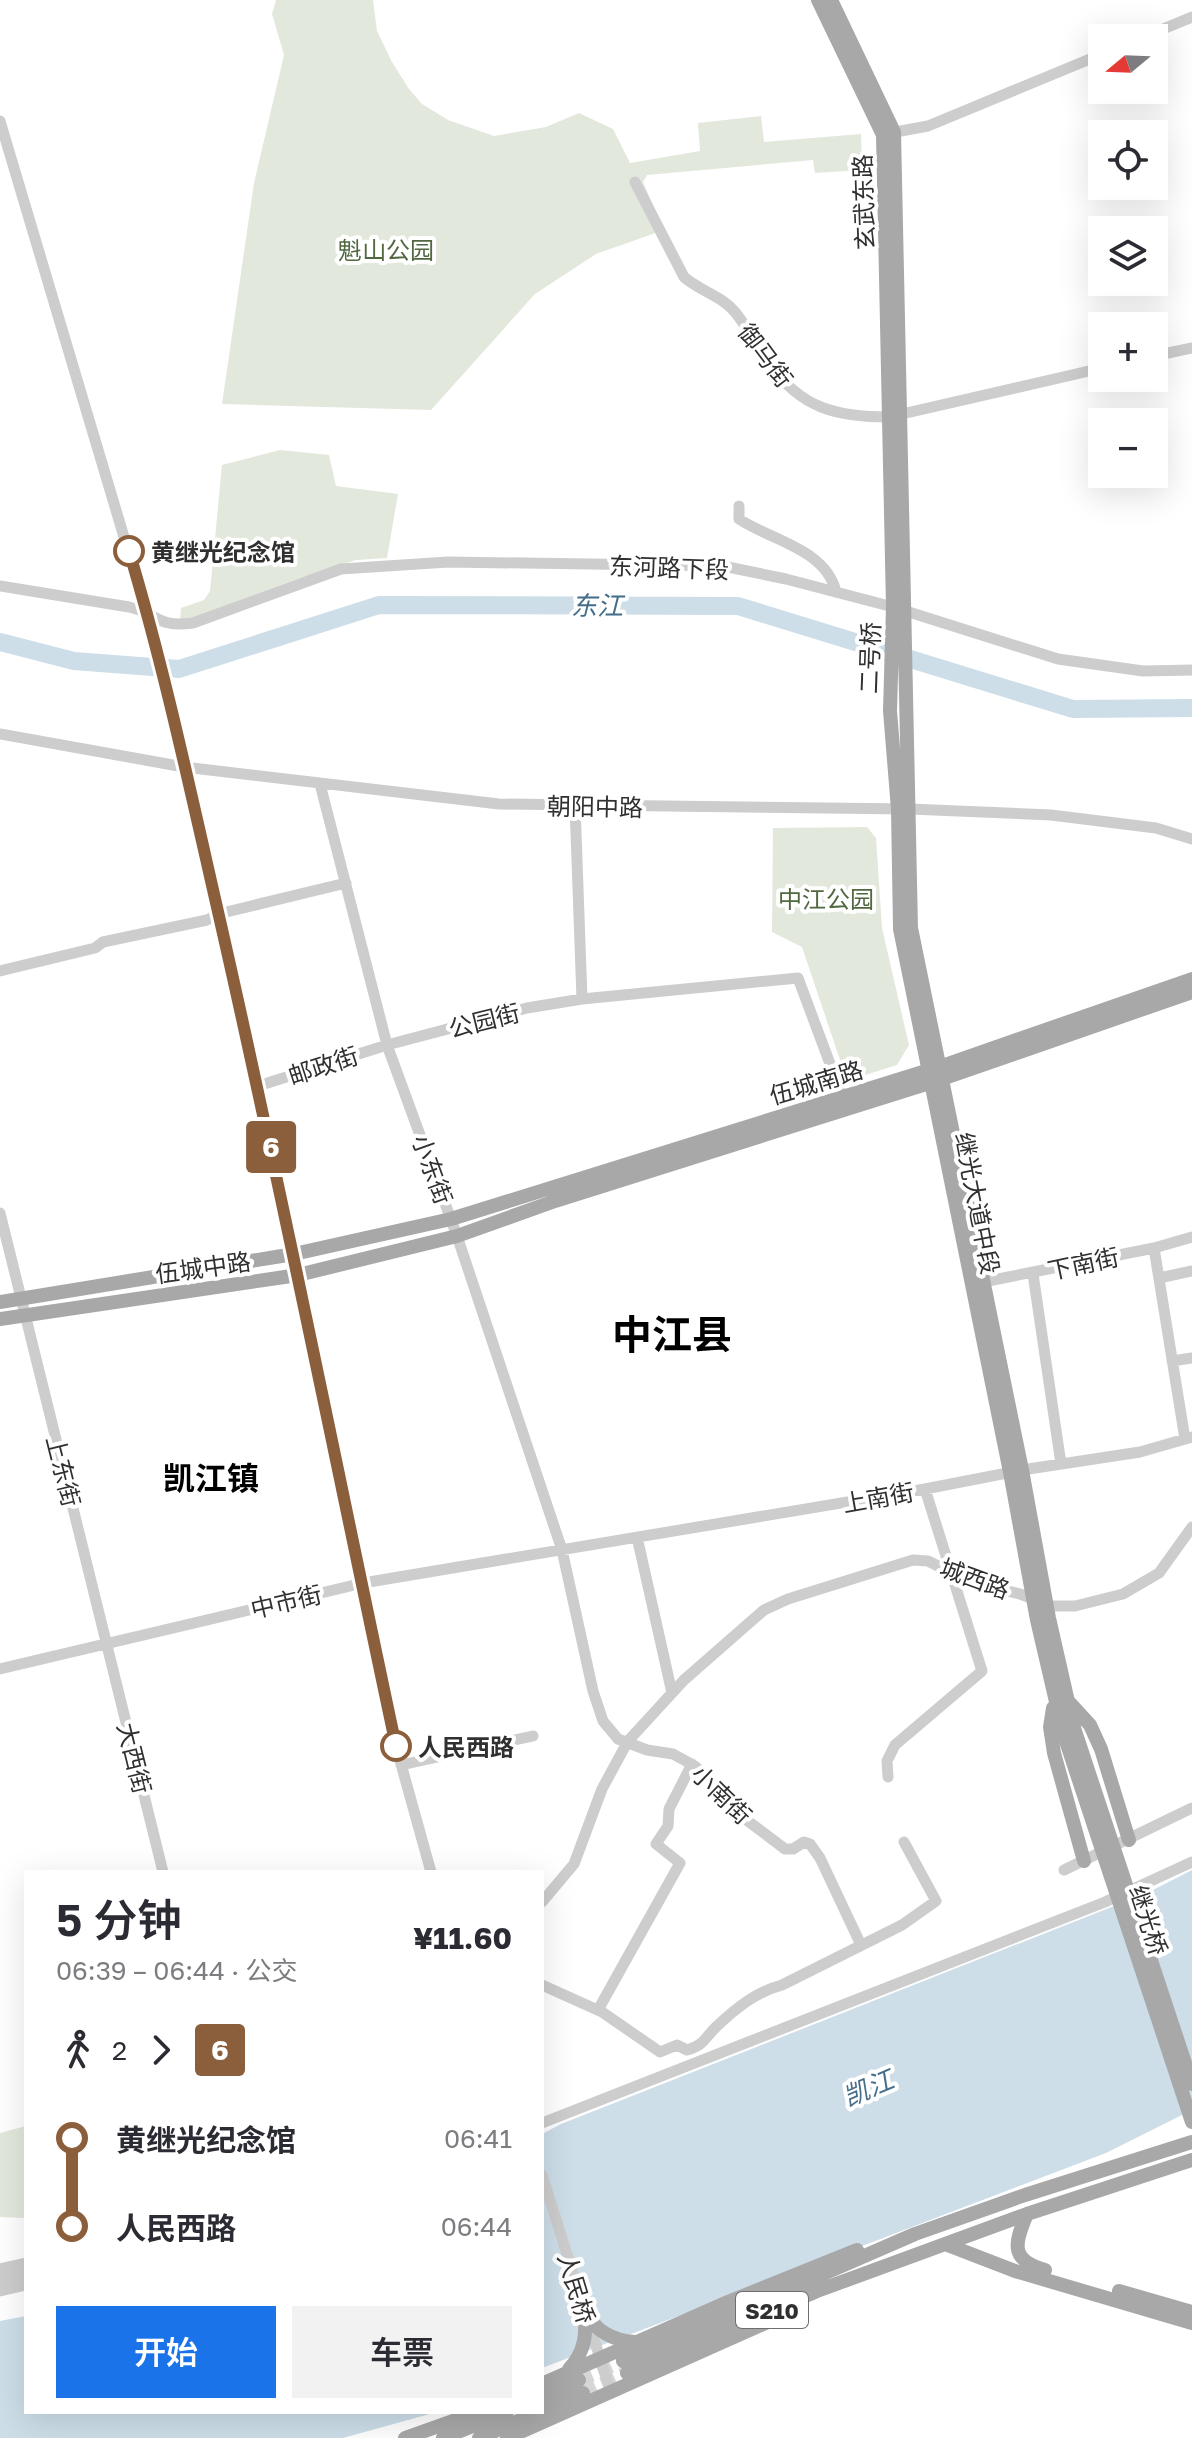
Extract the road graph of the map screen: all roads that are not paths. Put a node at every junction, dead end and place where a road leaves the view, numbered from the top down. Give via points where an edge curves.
1 (818, 0) edge
2 (831, 0) edge
3 (1192, 17) edge
4 (1168, 27) edge
5 (1088, 60) edge
6 (0, 121) edge
7 (888, 133) junction
8 (635, 182) dead end
9 (1192, 348) edge
10 (1168, 353) edge
11 (1088, 371) edge
12 (894, 416) junction
13 (739, 506) dead end
14 (0, 586) edge
15 (836, 592) junction
16 (899, 609) junction
17 (147, 611) junction
18 (1192, 670) edge
19 (897, 711) joint
20 (0, 734) edge
21 (184, 767) junction
22 (320, 784) junction
23 (575, 805) junction
24 (904, 809) junction
25 (1192, 839) edge
26 (346, 883) junction
27 (218, 914) junction
28 (0, 971) edge
29 (1192, 979) edge
30 (1192, 992) edge
31 (582, 999) junction
32 (387, 1045) junction
33 (935, 1074) junction
34 (258, 1086) junction
35 (844, 1102) junction
36 (0, 1213) edge
37 (451, 1219) junction
38 (457, 1236) junction
39 (1192, 1237) edge
40 (1154, 1248) junction
41 (294, 1254) junction
42 (1192, 1271) edge
43 (1033, 1274) junction
44 (298, 1275) junction
45 (1159, 1278) junction
46 (978, 1283) junction
47 (21, 1299) junction
48 (0, 1302) edge
49 (25, 1315) junction
50 (0, 1319) edge
51 (1192, 1358) edge
52 (1172, 1361) junction
53 (1188, 1438) edge
54 (1061, 1464) junction
55 (1016, 1471) junction
56 (925, 1489) junction
57 (1192, 1527) edge
58 (637, 1537) junction
59 (562, 1550) junction
60 (949, 1570) junction
61 (363, 1583) junction
62 (1040, 1602) junction
63 (107, 1643) junction
64 (0, 1669) edge
65 (672, 1693) junction
66 (1060, 1699) junction
67 (1068, 1730) junction
68 (533, 1736) dead end
69 (628, 1741) junction
70 (692, 1764) junction
71 (401, 1765) junction
72 (888, 1777) dead end
73 (1192, 1808) edge
74 (1129, 1840) junction
75 (904, 1842) dead end
76 (1084, 1861) junction
77 (1192, 1862) edge
78 (163, 1870) edge
79 (430, 1870) edge
80 (1064, 1870) dead end
81 (544, 1900) edge
82 (861, 1945) junction
83 (544, 1986) edge
84 (598, 2010) junction
85 (1192, 2084) edge
86 (544, 2122) edge
87 (1192, 2122) edge
88 (1192, 2142) edge
89 (1192, 2160) edge
90 (544, 2181) edge
91 (1027, 2214) junction
92 (915, 2234) junction
93 (945, 2244) junction
94 (921, 2252) junction
95 (24, 2263) edge
96 (0, 2269) edge
97 (24, 2274) edge
98 (0, 2280) edge
99 (24, 2285) edge
100 (0, 2291) edge
101 (585, 2311) junction
102 (1192, 2312) edge
103 (1192, 2323) edge
104 (632, 2342) junction
105 (599, 2356) junction
106 (562, 2375) junction
107 (544, 2383) edge
108 (611, 2393) junction
109 (544, 2395) edge
110 (544, 2409) edge
111 (472, 2414) edge
112 (502, 2414) edge
113 (534, 2414) edge
114 (405, 2438) edge
115 (443, 2438) edge
116 (479, 2438) edge
117 (507, 2438) edge

1 - 7 main road, 玄武东路
2 - 7 main road, 玄武东路
3 - 4 street
5 - 7 street via 928,126
6 - 17 street
7 - 12 main road, 玄武东路
8 - 12 street, 御马街 via 684,277 734,311 795,394 830,412
9 - 10 street
11 - 12 street, 御马街
12 - 16 main road, 玄武东路
13 - 15 street via 739,519 817,559 833,577
14 - 17 street, 东河路下段
15 - 16 street, 东河路下段
15 - 17 street, 东河路下段 via 723,566 448,562 341,569 175,626
16 - 18 street, 东河路下段 via 1058,659 1143,671
16 - 19 main road, 二号桥
17 - 21 street
19 - 24 main road, 继光大道中段
20 - 21 street, 朝阳中路
21 - 22 street, 朝阳中路
21 - 27 street
22 - 23 street, 朝阳中路 via 499,804
22 - 26 street, 小东街
23 - 24 street, 朝阳中路
23 - 31 street
24 - 25 street, 朝阳中路 via 1051,815 1156,828
24 - 33 main road, 继光大道中段 via 911,928
26 - 27 street
26 - 32 street, 小东街
27 - 28 street
27 - 34 street
29 - 33 main road, 伍城南路
30 - 33 main road, 伍城南路
31 - 32 street, 公园街
31 - 35 street, 公园街 via 798,978
32 - 34 street, 邮政街
32 - 37 street, 小东街
33 - 35 main road, 伍城南路
33 - 46 main road, 继光大道中段
34 - 41 street
35 - 37 main road, 伍城南路
35 - 38 main road, 伍城南路
36 - 47 street, 上东街
37 - 38 street, 小东街
37 - 41 main road, 伍城中路
38 - 44 main road, 伍城中路
38 - 59 street, 小东街
39 - 40 street, 下南街
40 - 43 street, 下南街
40 - 45 street
41 - 44 street
41 - 47 main road, 伍城中路
42 - 45 street
43 - 46 street, 下南街
43 - 54 street
44 - 49 main road, 伍城中路
44 - 61 street
45 - 52 street
46 - 55 main road, 继光大道中段
47 - 48 main road, 伍城中路
47 - 49 street, 上东街
49 - 50 main road, 伍城中路
49 - 63 street, 上东街
51 - 52 street
52 - 53 street
53 - 54 street, 上南街 via 1140,1452
54 - 55 street, 上南街
55 - 56 street, 上南街
55 - 62 main road, 继光大道中段
56 - 58 street, 上南街
56 - 60 street
57 - 62 street, 城西路 via 1159,1573 1123,1594 1075,1606
58 - 59 street, 上南街
58 - 65 street
59 - 61 street, 中市街
59 - 69 street, 小南街 via 603,1721 618,1739
60 - 62 street, 城西路 via 968,1581
60 - 65 street, 城西路 via 913,1560 788,1599 744,1626
60 - 72 street via 982,1671 895,1745 887,1761
61 - 63 street, 中市街
61 - 71 street
62 - 66 main road, 继光大道中段
63 - 64 street, 中市街
63 - 78 street, 大西街
65 - 69 street, 城西路
66 - 67 main road
66 - 74 main road via 1090,1725
66 - 76 main road via 1050,1727
67 - 85 main road, 继光桥, bridge
67 - 87 main road, 继光桥, bridge
68 - 71 street
69 - 70 street, 小南街
69 - 81 street, 城西路 via 602,1789 574,1864
70 - 82 street, 小南街 via 721,1789 736,1812 785,1849 810,1844
70 - 84 street via 656,1844 680,1863
71 - 79 street
73 - 74 street
74 - 76 street
75 - 82 street via 936,1901
76 - 80 street
77 - 86 street via 1105,1902
82 - 84 street via 764,1990 700,2046 687,2050 677,2045 660,2052
83 - 84 street
88 - 92 main road, S210
89 - 91 main road, S210
90 - 101 street, 人民桥
91 - 93 main road, S210
91 - 102 main road via 1017,2244 1021,2259 1030,2266
92 - 94 main road, S210 via 625,2367
92 - 104 main road via 847,2253
93 - 94 main road, S210
93 - 103 main road via 1015,2271
94 - 108 main road
95 - 96 street
97 - 98 street
99 - 100 street
101 - 104 main road via 605,2334
101 - 105 street, 人民桥
101 - 106 main road via 585,2339 574,2364
104 - 105 main road
105 - 106 main road
105 - 108 street, 人民桥
106 - 107 main road
108 - 117 main road
109 - 110 main road via 581,2386
111 - 114 main road
112 - 115 main road
113 - 116 main road

